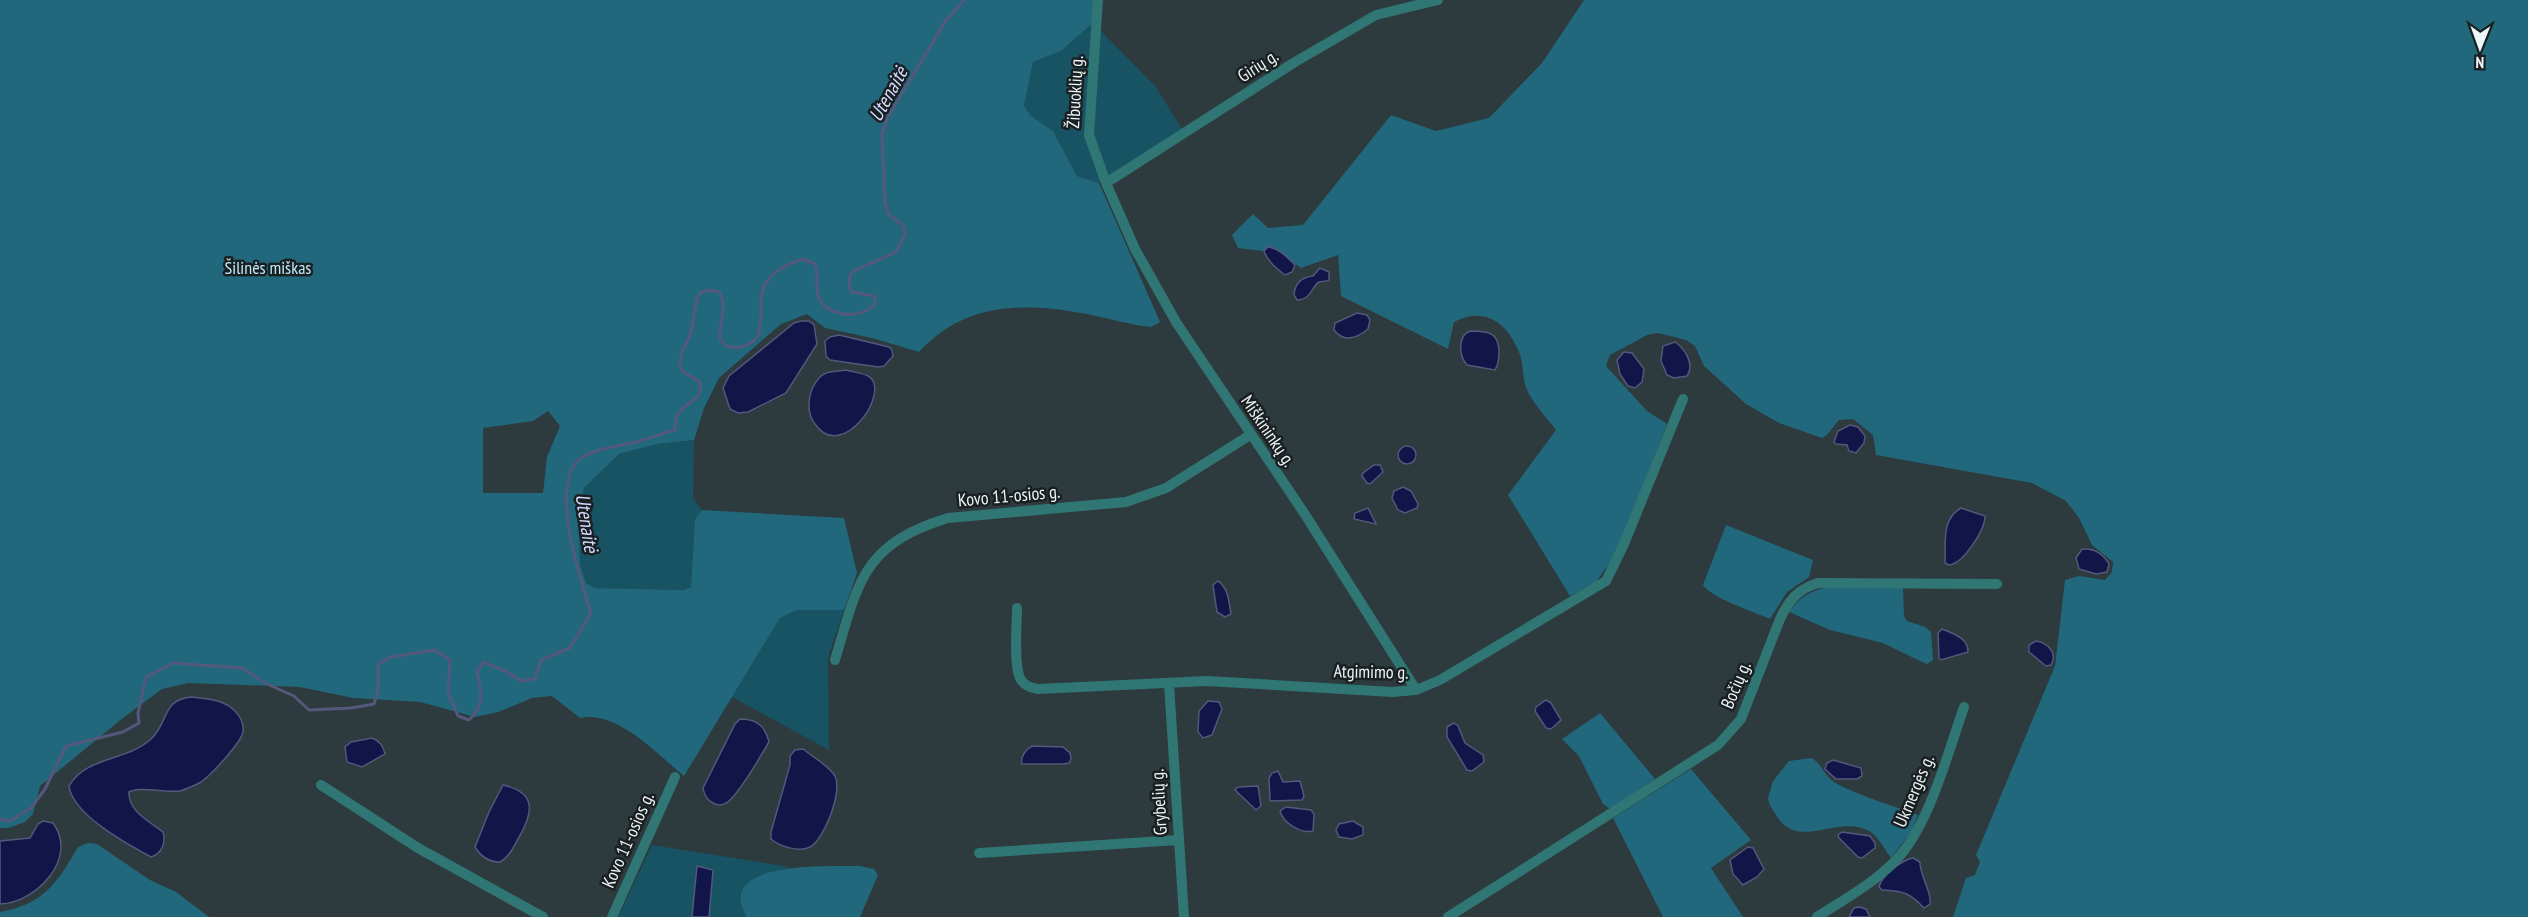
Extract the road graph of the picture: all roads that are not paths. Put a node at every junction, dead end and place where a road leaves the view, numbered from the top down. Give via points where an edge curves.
1 (1098, 0) edge
2 (1438, 0) edge
3 (1106, 183) junction
4 (1683, 399) dead end
5 (1250, 435) junction
6 (1997, 584) dead end
7 (1017, 608) dead end
8 (835, 660) dead end
9 (1169, 684) junction
10 (1416, 690) junction
11 (1964, 707) dead end
12 (675, 777) dead end
13 (321, 785) dead end
14 (1178, 840) junction
15 (979, 853) dead end
16 (543, 917) edge
17 (612, 917) edge
18 (1184, 917) edge
19 (1448, 917) edge
20 (1817, 917) edge

1 - 3 street, Žibuoklių g. via 1089,135
2 - 3 street, Girių g. via 1376,15
3 - 5 street, Miškininkų g. via 1151,281
4 - 10 street, Atgimimo g. via 1606,581 1440,680
5 - 8 street, Kovo 11-osios g. via 1166,488 1126,502 948,518 912,532 883,549 860,580
5 - 10 street, Miškininkų g.
6 - 19 street, Bočių g. via 1818,583 1800,591 1786,606 1741,718 1718,746
7 - 9 street, Atgimimo g. via 1017,670 1029,687
9 - 10 street, Atgimimo g. via 1208,681 1392,692
9 - 14 street, Grybelių g.
11 - 20 street, Ukmergės g. via 1933,792 1906,849 1875,878
12 - 17 street, Kovo 11-osios g.
13 - 16 street via 418,848
14 - 15 street
14 - 18 street, Grybelių g.

